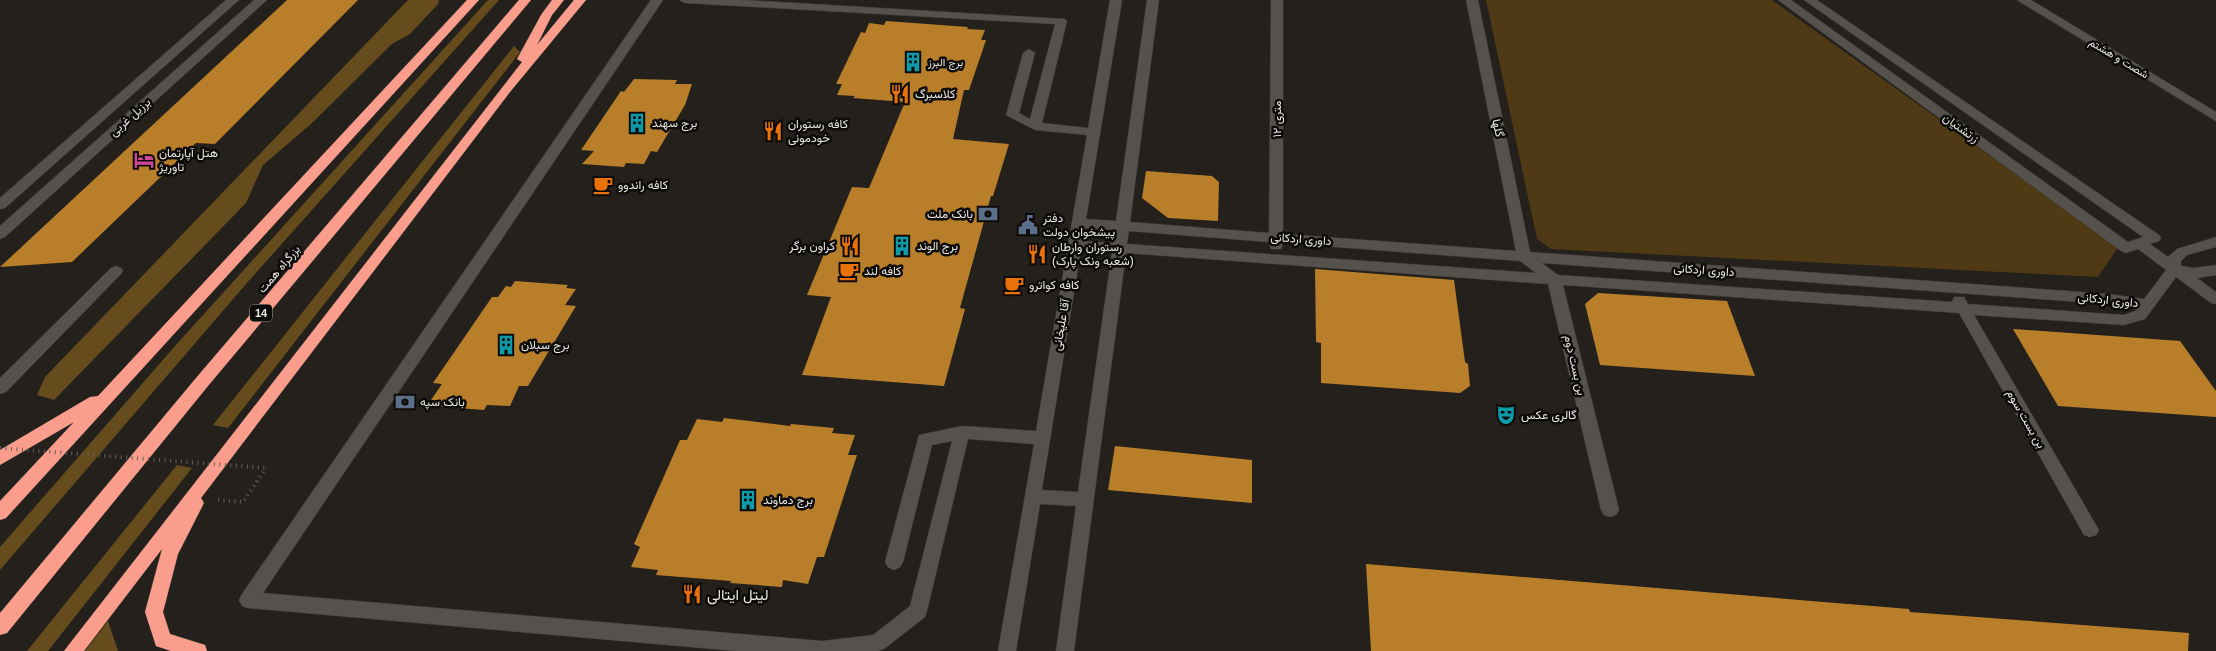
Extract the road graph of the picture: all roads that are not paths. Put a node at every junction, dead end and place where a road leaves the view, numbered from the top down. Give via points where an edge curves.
1 (233, 0) edge
2 (261, 0) edge
3 (472, 0) edge
4 (525, 0) edge
5 (558, 0) edge
6 (580, 0) edge
7 (657, 0) edge
8 (685, 0) edge
9 (1116, 0) edge
10 (1152, 0) edge
11 (1277, 0) edge
12 (1472, 0) edge
13 (1784, 0) edge
14 (1810, 0) edge
15 (2023, 0) edge
16 (1029, 53) dead end
17 (506, 89) junction
18 (2216, 116) edge
19 (1035, 126) junction
20 (1094, 132) junction
21 (0, 205) edge
22 (1078, 223) junction
23 (1122, 226) junction
24 (0, 234) edge
25 (1276, 237) junction
26 (2216, 242) edge
27 (2139, 243) junction
28 (1075, 244) junction
29 (1119, 248) junction
30 (1524, 257) junction
31 (1276, 259) junction
32 (2174, 269) junction
33 (2216, 270) edge
34 (116, 271) dead end
35 (1554, 279) junction
36 (1953, 289) junction
37 (2216, 299) edge
38 (2149, 305) junction
39 (1962, 308) junction
40 (0, 388) edge
41 (110, 392) junction
42 (962, 432) junction
43 (1042, 438) junction
44 (0, 458) edge
45 (214, 468) junction
46 (1033, 496) junction
47 (1085, 500) junction
48 (1610, 510) dead end
49 (0, 513) edge
50 (2090, 530) dead end
51 (894, 562) dead end
52 (0, 627) edge
53 (73, 651) edge
54 (198, 651) edge
55 (1007, 651) edge
56 (1065, 651) edge

1 - 21 street, برزیل غربی
2 - 24 street, برزیل غربی
3 - 41 highway
4 - 52 highway, بزرگراه همت / 14 via 196,389
5 - 17 highway
6 - 17 highway
7 - 42 street via 248,600 822,650 877,643 918,611
8 - 19 street via 1061,21
9 - 20 street, آقا علیخانی
10 - 23 street
11 - 25 street, ۱۲ متری
12 - 30 street, گلها
13 - 27 street, زرتشتیان via 2126,248
14 - 27 street, زرتشتیان via 2154,238
15 - 18 street, شصت و هشتم
16 - 19 street via 1012,115
17 - 45 highway
19 - 20 street
20 - 22 street, آقا علیخانی
22 - 23 street, داوری اردکانی
22 - 28 street, آقا علیخانی
23 - 25 street, داوری اردکانی
23 - 29 street
25 - 30 street, داوری اردکانی
25 - 31 street, ۱۲ متری
26 - 32 street via 2182,252 2174,259
27 - 32 street
28 - 29 street, داوری اردکانی
28 - 43 street, آقا علیخانی
29 - 31 street, داوری اردکانی
29 - 47 street
30 - 35 street
30 - 36 street, داوری اردکانی
31 - 35 street, داوری اردکانی
32 - 33 street via 2194,273
32 - 37 street
32 - 38 street
34 - 40 street
35 - 39 street, داوری اردکانی
35 - 48 street, بن بست دوم
36 - 38 street, داوری اردکانی via 2109,299
36 - 39 street, بن بست سوم
38 - 39 street, داوری اردکانی via 2140,315 2124,320
39 - 50 street, بن بست سوم
41 - 44 highway
41 - 49 highway
42 - 43 street
42 - 51 street via 925,440
43 - 46 street, آقا علیخانی
45 - 53 highway
45 - 54 highway via 169,554 154,612 163,640
46 - 47 street
46 - 55 street, آقا علیخانی
47 - 56 street

